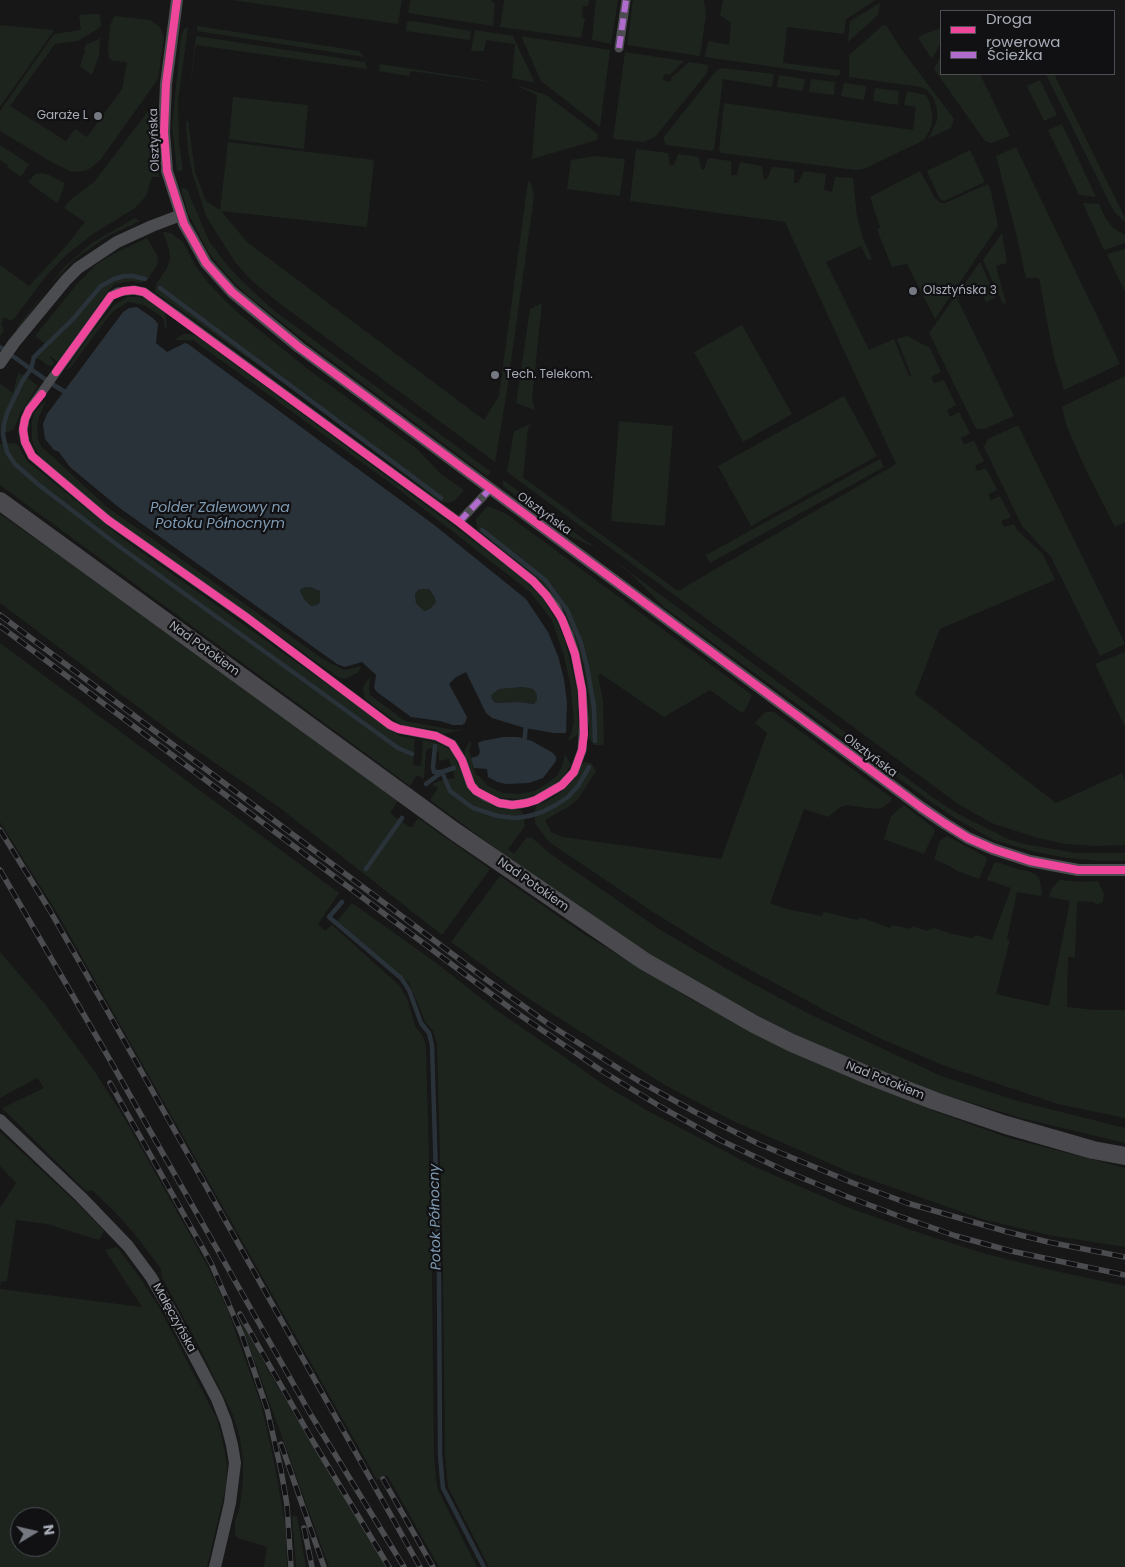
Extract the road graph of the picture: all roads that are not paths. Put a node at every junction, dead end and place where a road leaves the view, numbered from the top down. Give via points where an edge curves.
1 (177, 0) edge
2 (626, 0) edge
3 (619, 48) dead end
4 (181, 215) junction
5 (0, 363) edge
6 (490, 489) junction
7 (0, 501) edge
8 (460, 522) junction
9 (1125, 870) edge
10 (0, 1120) edge
11 (1125, 1156) edge
12 (215, 1567) edge

1 - 4 street, Olsztyńska via 166,84 164,132 167,172
2 - 3 street
4 - 5 street via 117,242 78,268
4 - 6 street, Olsztyńska via 206,262 232,292 299,347
6 - 8 street
6 - 9 street, Olsztyńska via 922,808 968,838 1011,856 1052,866 1078,870
7 - 11 main road, Nad Potokiem via 454,831 644,961 754,1024 864,1074 1006,1125
8 - 8 street via 546,595 562,619 575,654 584,719 578,764 562,786 527,803 499,803 476,791 452,744 436,736 390,725 94,509 32,456 23,431 25,419 112,296 124,290 144,292
10 - 12 street, Małęczyńska via 128,1246 151,1276 217,1400 226,1422 235,1463 230,1503

